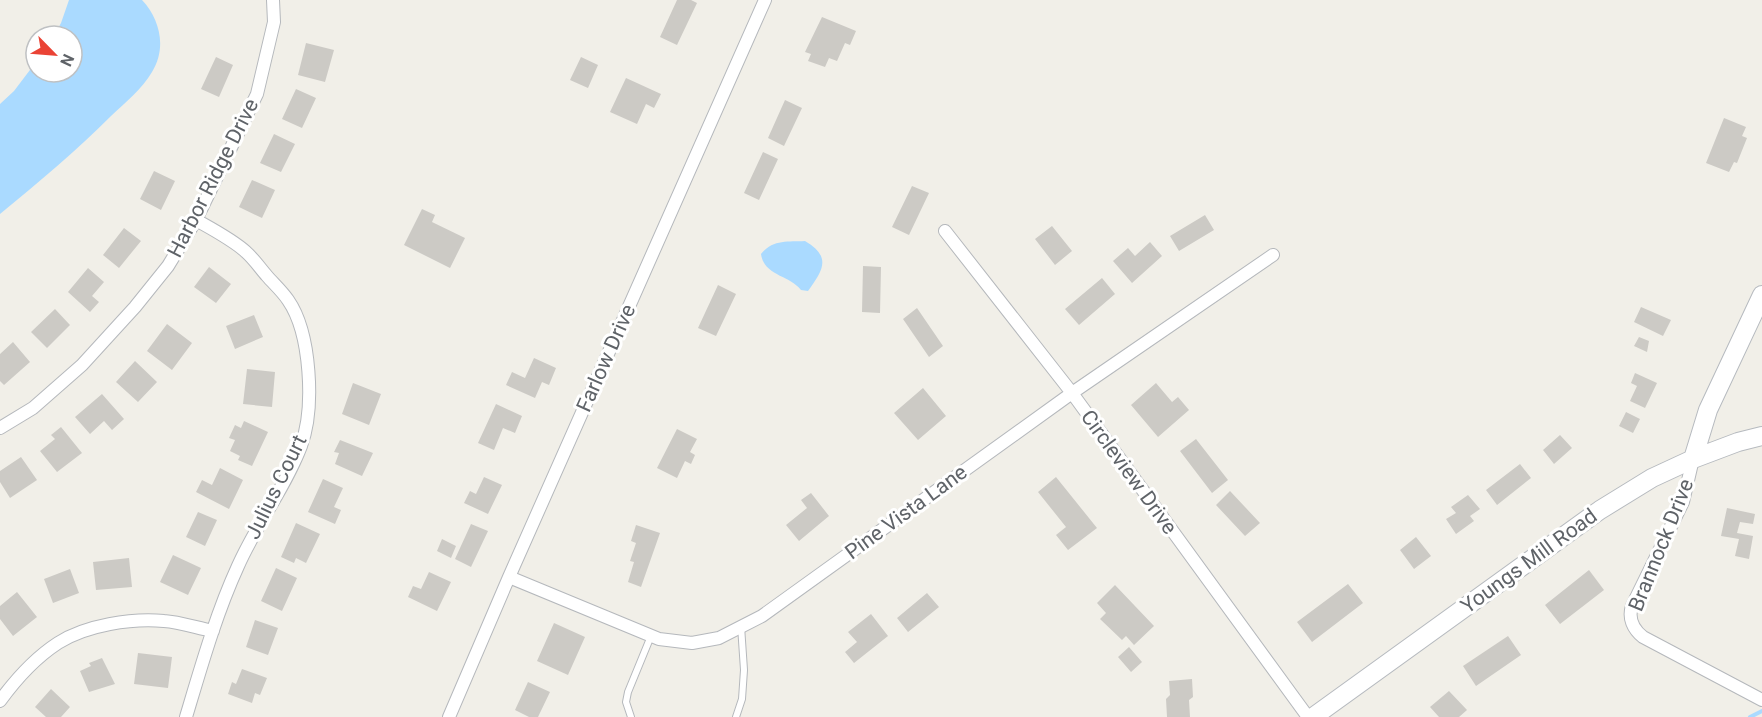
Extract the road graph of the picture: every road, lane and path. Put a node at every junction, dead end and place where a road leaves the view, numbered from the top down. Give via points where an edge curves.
1 (273, 0) edge
2 (765, 0) edge
3 (196, 220) junction
4 (945, 231) dead end
5 (1273, 255) dead end
6 (1762, 295) edge
7 (1071, 393) junction
8 (0, 428) edge
9 (1762, 436) edge
10 (1693, 459) junction
11 (509, 577) junction
12 (741, 627) junction
13 (213, 631) junction
14 (651, 636) junction
15 (1762, 700) edge
16 (0, 701) edge
17 (186, 717) edge
18 (449, 717) edge
19 (631, 717) edge
20 (736, 717) edge
21 (1308, 717) edge
22 (1313, 717) edge

1 - 3 street, Harbor Ridge Drive via 274,22 257,94
2 - 11 street, Farlow Drive
3 - 8 street, Harbor Ridge Drive via 168,266 82,365 33,408
3 - 13 street, Julius Court via 245,251 288,301 302,332 308,376 308,413 301,445 237,567
4 - 7 street, Circleview Drive
5 - 7 street, Pine Vista Lane
6 - 10 street via 1708,410
7 - 12 street, Pine Vista Lane
7 - 21 street, Circleview Drive
9 - 10 street, Youngs Mill Road
10 - 15 street, Brannock Drive via 1683,502 1632,606 1632,623 1642,637
10 - 22 street, Youngs Mill Road via 1652,478 1600,510
11 - 14 street, Pine Vista Lane
11 - 18 street, Farlow Drive
12 - 14 street, Pine Vista Lane via 719,638 692,643
12 - 20 lane via 743,689
13 - 16 street via 165,621 129,620 93,628 59,642 24,670
13 - 17 street, Julius Court
14 - 19 lane via 628,692 626,702

